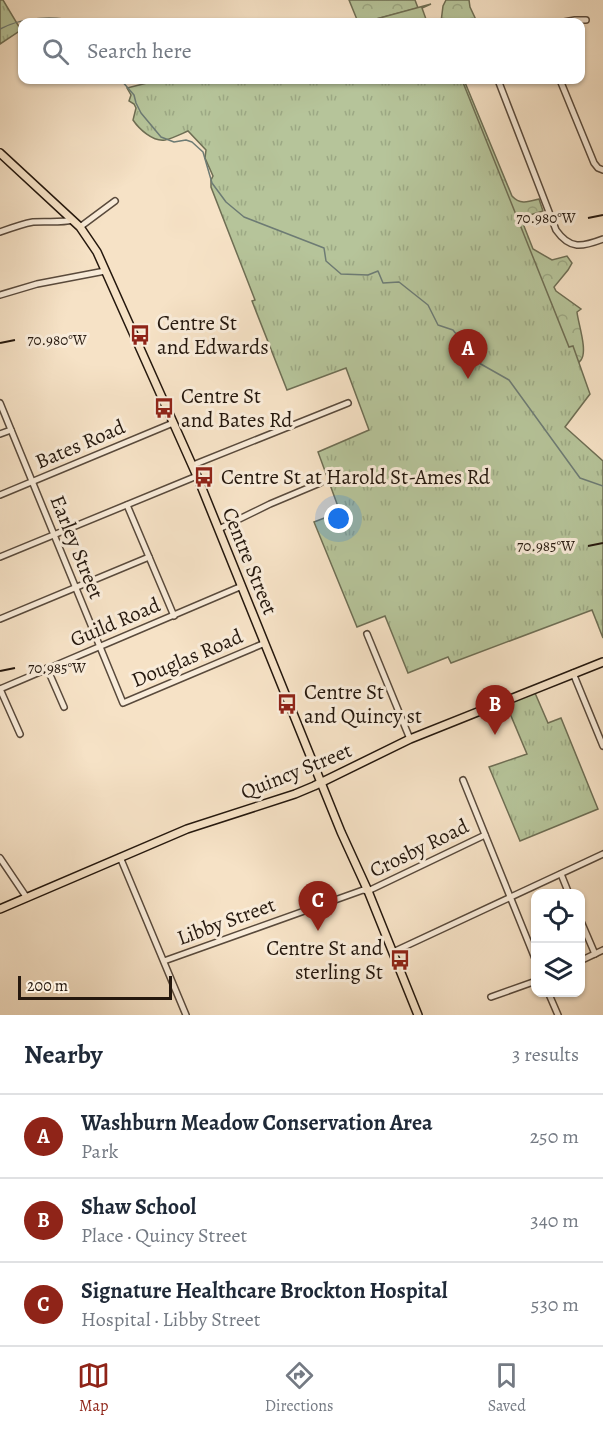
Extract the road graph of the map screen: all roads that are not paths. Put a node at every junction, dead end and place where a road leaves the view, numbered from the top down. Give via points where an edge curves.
1 (500, 84) edge
2 (562, 84) edge
3 (0, 153) edge
4 (603, 170) edge
5 (115, 201) dead end
6 (73, 220) junction
7 (80, 227) junction
8 (0, 232) edge
9 (603, 239) edge
10 (105, 271) junction
11 (0, 295) edge
12 (0, 403) edge
13 (348, 403) dead end
14 (174, 423) junction
15 (11, 430) junction
16 (0, 434) edge
17 (193, 465) junction
18 (197, 476) junction
19 (33, 482) junction
20 (320, 483) dead end
21 (0, 495) edge
22 (127, 505) junction
23 (219, 529) junction
24 (54, 534) junction
25 (149, 556) junction
26 (0, 557) edge
27 (242, 586) junction
28 (75, 588) junction
29 (174, 616) junction
30 (0, 619) edge
31 (367, 634) dead end
32 (265, 643) junction
33 (99, 647) junction
34 (603, 662) edge
35 (47, 669) junction
36 (573, 673) junction
37 (0, 689) edge
38 (123, 703) joint
39 (64, 707) dead end
40 (603, 725) edge
41 (595, 728) junction
42 (20, 734) dead end
43 (410, 739) junction
44 (603, 746) edge
45 (463, 780) dead end
46 (321, 783) junction
47 (484, 835) junction
48 (603, 854) edge
49 (120, 857) junction
50 (0, 858) edge
51 (561, 874) junction
52 (567, 889) edge
53 (368, 891) junction
54 (27, 898) junction
55 (509, 898) junction
56 (0, 909) edge
57 (585, 931) edge
58 (531, 950) edge
59 (603, 950) edge
60 (393, 952) junction
61 (595, 954) junction
62 (585, 959) edge
63 (164, 961) junction
64 (531, 983) edge
65 (491, 997) dead end
66 (550, 997) edge
67 (186, 1015) edge
68 (418, 1015) edge
69 (558, 1015) edge

1 - 9 street via 556,230 575,245
2 - 4 street via 594,163
3 - 6 main road, Centre Street
5 - 7 street
6 - 7 main road, Centre Street
6 - 8 street via 36,222
7 - 10 main road, Centre Street
10 - 11 street
10 - 14 main road, Centre Street
12 - 15 street, Earley Street
13 - 17 street
14 - 17 main road, Centre Street
14 - 19 street, Bates Road
15 - 16 street
15 - 19 street, Earley Street
17 - 18 main road, Centre Street
18 - 22 street
18 - 23 main road, Centre Street
19 - 21 street, Bates Road
19 - 24 street, Earley Street
20 - 23 street
22 - 24 street
22 - 25 street
23 - 27 main road, Centre Street
24 - 26 street
24 - 28 street, Earley Street
25 - 28 street
25 - 29 street
27 - 29 street, Guild Road
27 - 32 main road, Centre Street
28 - 30 street
28 - 33 street, Earley Street
29 - 33 street, Guild Road
31 - 43 street
32 - 38 street, Douglas Road
32 - 46 main road, Centre Street
33 - 35 street, Guild Road
33 - 38 street, Earley Street
34 - 36 main road, Quincy Street
35 - 37 street, Guild Road
35 - 39 street
36 - 41 street
36 - 43 main road, Quincy Street
37 - 42 street
40 - 41 street
41 - 44 street
43 - 46 main road, Quincy Street
45 - 47 street
46 - 49 main road, Quincy Street via 187,829
46 - 53 main road, Centre Street
47 - 53 street, Crosby Road
47 - 55 street
48 - 51 street
49 - 54 main road, Quincy Street
49 - 63 street
50 - 54 street
51 - 52 street
51 - 55 street
53 - 60 main road, Centre Street
53 - 63 street, Libby Street
54 - 56 main road, Quincy Street
55 - 58 street
55 - 60 street
57 - 61 street
59 - 61 street
60 - 68 main road, Centre Street
61 - 62 street
63 - 67 street
64 - 65 street
66 - 69 street

